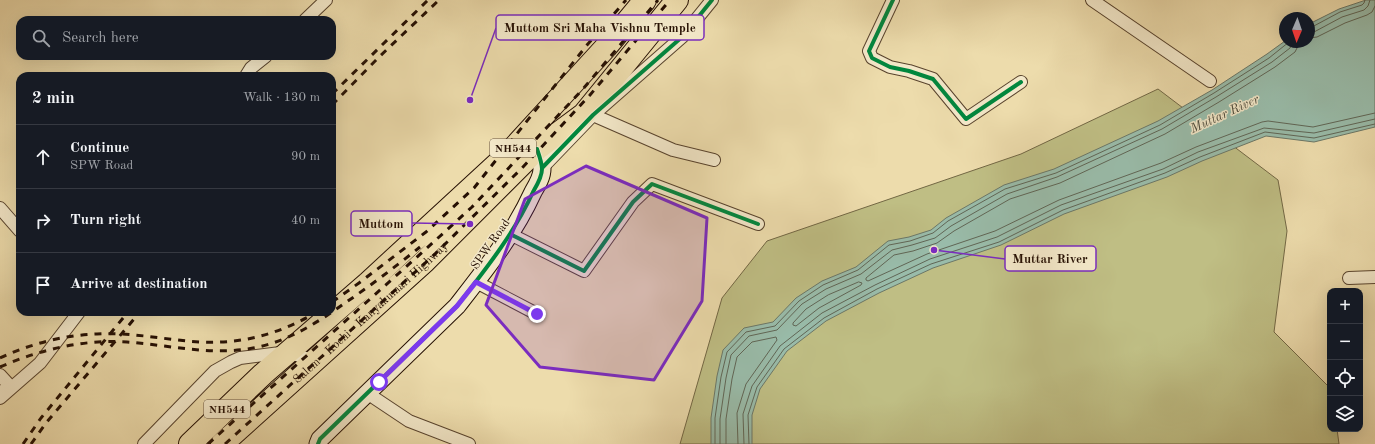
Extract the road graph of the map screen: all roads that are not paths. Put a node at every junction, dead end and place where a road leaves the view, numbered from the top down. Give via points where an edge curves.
1 (326, 0) edge
2 (645, 0) edge
3 (677, 0) edge
4 (712, 0) edge
5 (893, 0) edge
6 (1092, 0) edge
7 (309, 16) edge
8 (261, 60) edge
9 (248, 72) edge
10 (1210, 81) dead end
11 (1021, 82) dead end
12 (593, 115) junction
13 (540, 158) junction
14 (714, 160) dead end
15 (0, 208) edge
16 (758, 224) dead end
17 (16, 226) edge
18 (510, 234) junction
19 (1375, 277) edge
20 (1349, 278) dead end
21 (476, 282) junction
22 (336, 311) edge
23 (537, 314) dead end
24 (76, 316) edge
25 (330, 316) edge
26 (288, 352) junction
27 (314, 361) junction
28 (0, 375) edge
29 (6, 389) edge
30 (367, 393) junction
31 (0, 398) edge
32 (144, 444) edge
33 (190, 444) edge
34 (222, 444) edge
35 (318, 444) edge
36 (469, 444) edge

1 - 7 street
2 - 22 highway, Salem - Kochi - Kanyakumari Highway / NH544 via 606,47 509,153
3 - 13 highway, Salem - Kochi - Kanyakumari Highway / NH544 via 584,114
4 - 12 street via 682,37
5 - 11 street via 869,51 872,58 890,67 933,79 966,119
6 - 10 street
8 - 9 street
12 - 13 street
12 - 14 street via 673,150
13 - 18 street, SPW Road via 540,176 526,209
13 - 27 highway, Salem - Kochi - Kanyakumari Highway / NH544 via 518,169 425,261
15 - 17 street
16 - 18 street via 652,184 633,202 584,271
18 - 21 street, SPW Road
19 - 20 street
21 - 23 street
21 - 30 street, SPW Road via 457,306
24 - 29 street via 40,363
25 - 26 highway, Salem - Kochi - Kanyakumari Highway / NH544
26 - 27 street
26 - 32 street via 240,358 215,371
26 - 33 highway, Salem - Kochi - Kanyakumari Highway / NH544
27 - 34 highway, Salem - Kochi - Kanyakumari Highway / NH544
28 - 29 street
29 - 31 street
30 - 35 street, SPW Road via 320,439
30 - 36 street via 408,421

